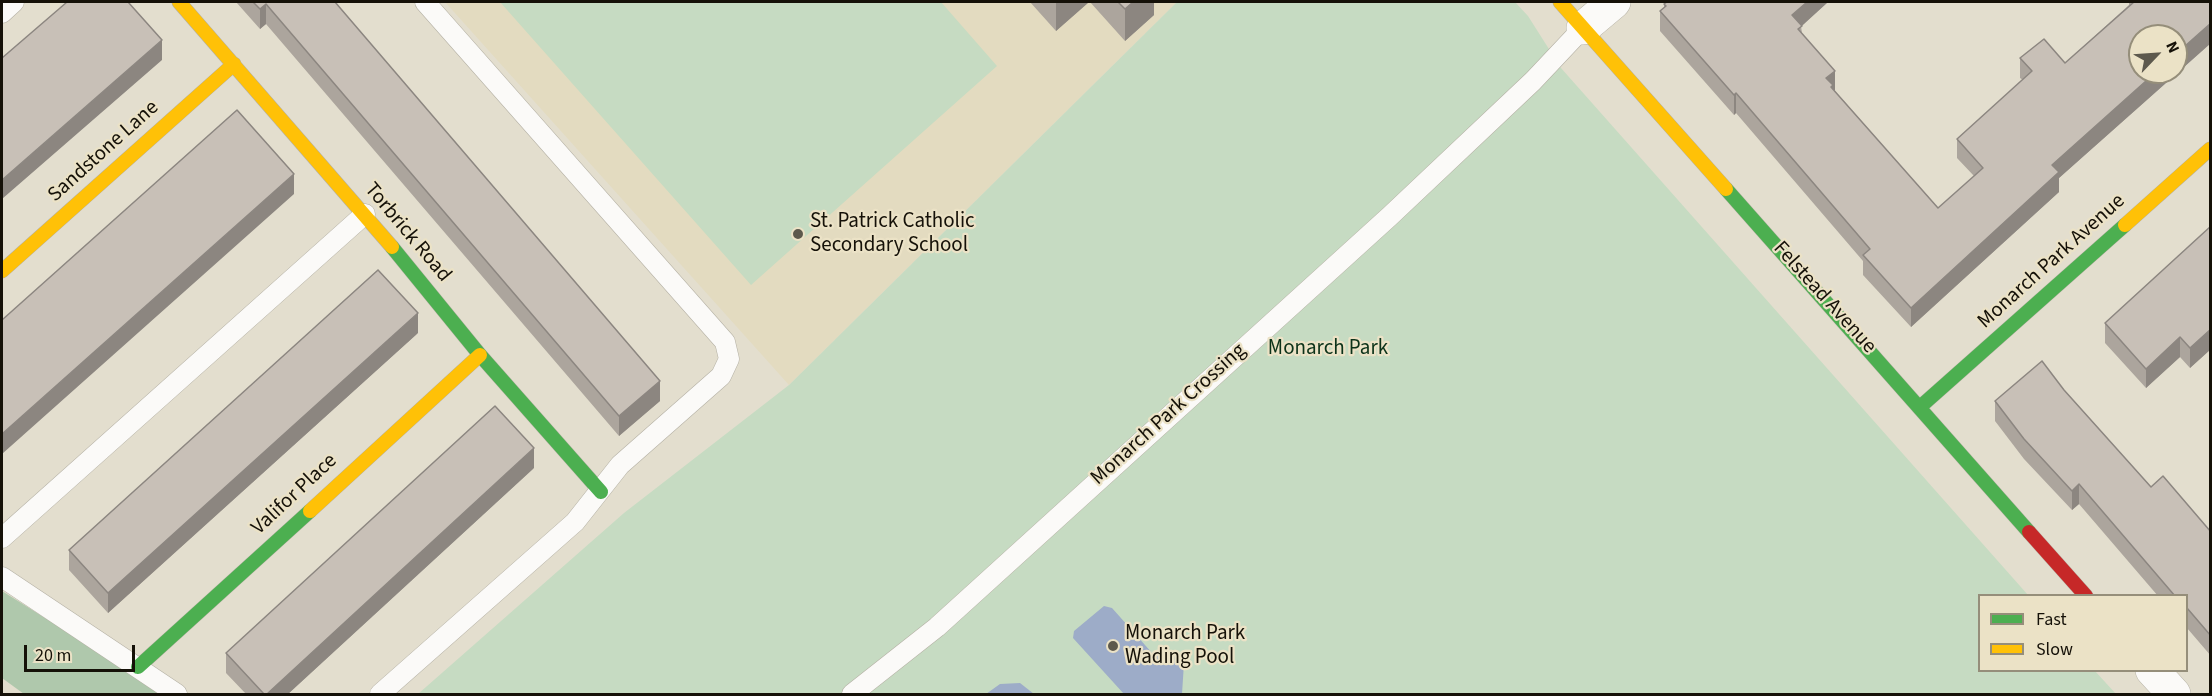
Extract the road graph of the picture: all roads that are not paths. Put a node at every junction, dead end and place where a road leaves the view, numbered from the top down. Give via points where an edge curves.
1 (14, 2) edge
2 (179, 2) edge
3 (425, 2) edge
4 (1560, 2) edge
5 (1614, 2) edge
6 (2, 13) edge
7 (1583, 28) junction
8 (234, 64) junction
9 (2211, 149) edge
10 (364, 214) junction
11 (2, 271) edge
12 (480, 354) junction
13 (1920, 407) junction
14 (601, 492) junction
15 (2, 538) edge
16 (2, 577) edge
17 (2084, 594) edge
18 (138, 667) junction
19 (2154, 672) edge
20 (177, 694) edge
21 (380, 694) edge
22 (852, 694) edge
23 (2174, 694) edge

1 - 6 lane
2 - 8 street, Torbrick Road
3 - 14 lane via 724,342 729,359 721,376 621,465
4 - 7 street, Felstead Avenue
5 - 7 street
7 - 13 street, Felstead Avenue
7 - 22 lane, Monarch Park Crossing via 1533,81 1390,216 937,627
8 - 10 street, Torbrick Road
8 - 11 street, Sandstone Lane
9 - 13 street, Monarch Park Avenue
10 - 12 street, Torbrick Road
10 - 15 lane
12 - 14 street, Torbrick Road
12 - 18 street, Valifor Place
13 - 17 street, Felstead Avenue
14 - 21 lane via 575,522
16 - 18 lane
18 - 20 lane
19 - 23 street

